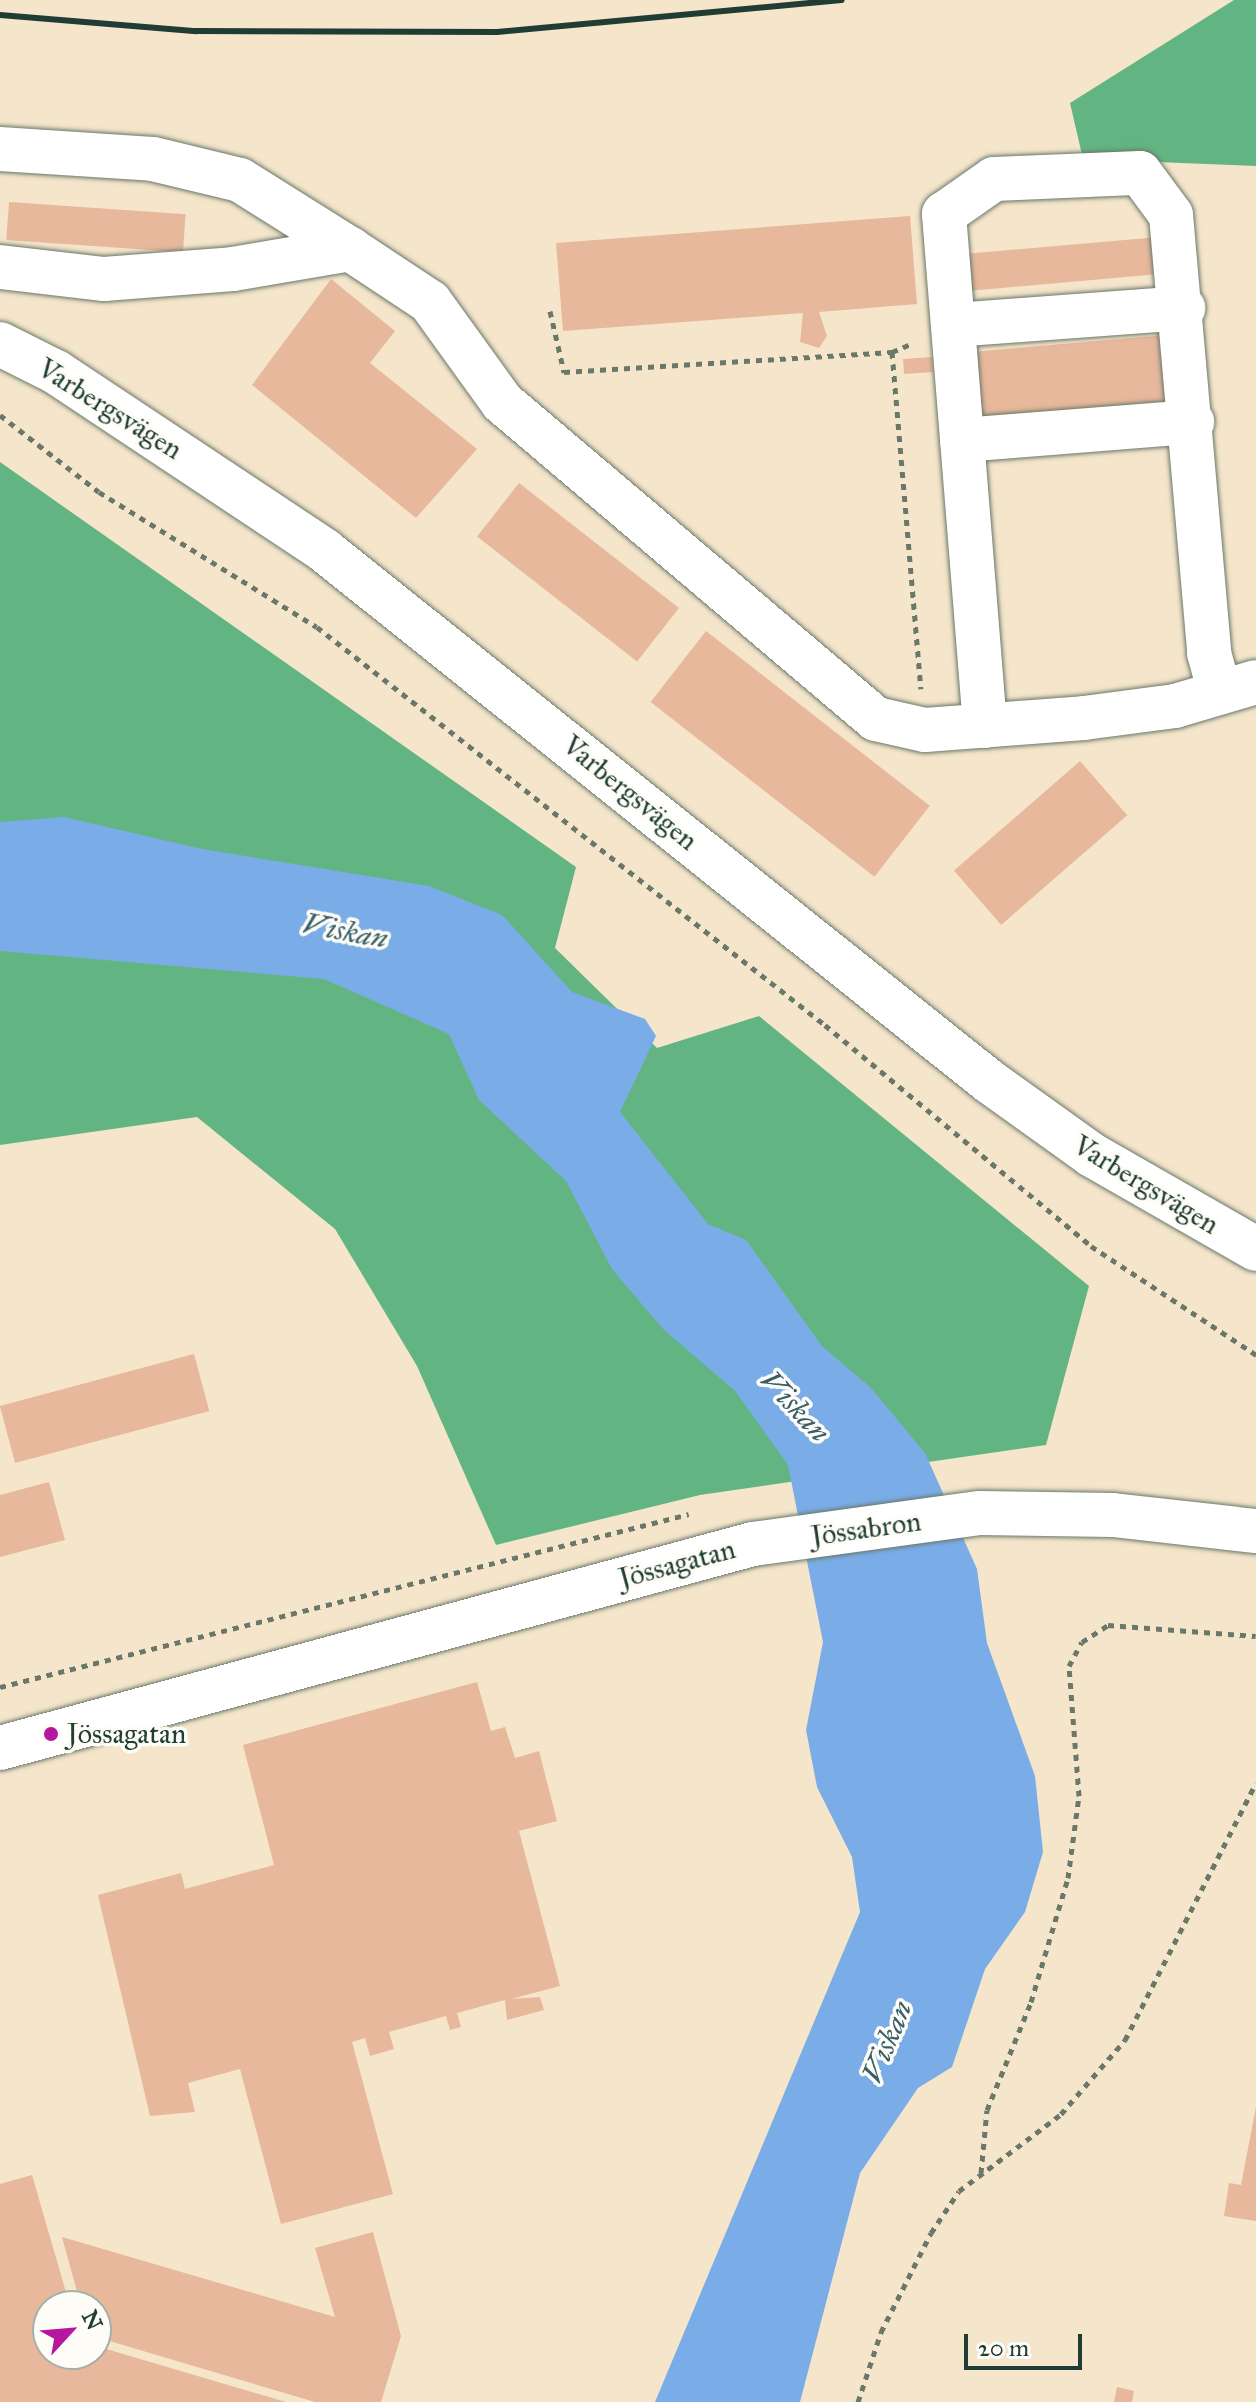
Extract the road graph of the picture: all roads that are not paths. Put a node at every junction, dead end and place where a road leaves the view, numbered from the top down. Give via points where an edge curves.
1 (5, 154) edge
2 (350, 249) junction
3 (0, 267) edge
4 (1183, 308) junction
5 (953, 325) junction
6 (0, 344) edge
7 (1192, 422) junction
8 (962, 440) junction
9 (1238, 688) edge
10 (984, 710) junction
11 (1256, 1249) edge
12 (1256, 1531) edge
13 (753, 1544) joint
14 (0, 1748) edge

1 - 2 main road via 153,159 240,180
2 - 3 main road via 233,269 104,279
2 - 10 main road via 430,302 502,402 876,719 925,730
4 - 5 main road
4 - 5 main road via 1171,215 1140,173 994,179 944,214
4 - 7 main road
5 - 8 main road
6 - 11 main road, Varbergsvägen via 56,372 325,551 990,1082 1092,1155
7 - 8 main road
7 - 9 main road via 1209,653
8 - 10 main road
9 - 10 main road via 1138,711
12 - 13 main road, Jössabron via 1113,1515 980,1513
13 - 14 main road, Jössagatan

